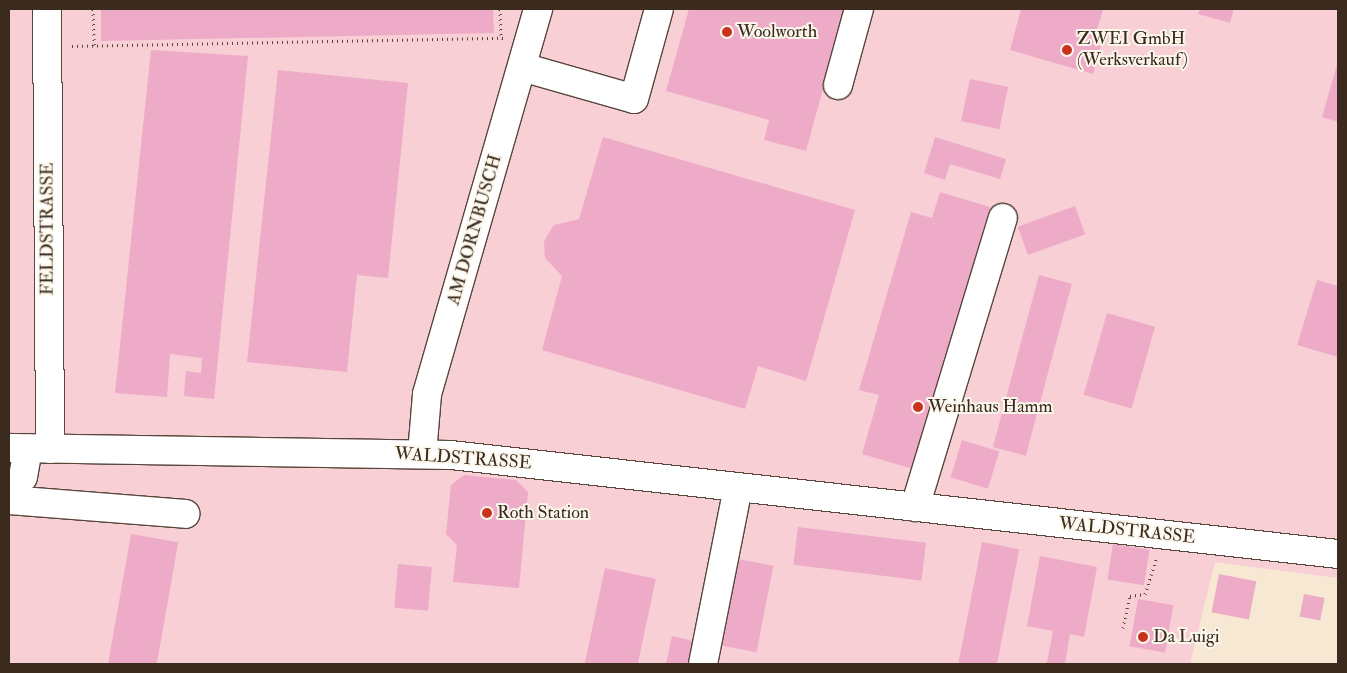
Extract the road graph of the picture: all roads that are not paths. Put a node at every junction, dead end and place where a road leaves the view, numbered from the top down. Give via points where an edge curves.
1 (47, 9) edge
2 (538, 9) edge
3 (659, 9) edge
4 (859, 9) edge
5 (522, 67) junction
6 (838, 85) dead end
7 (1003, 218) dead end
8 (29, 448) edge
9 (422, 454) junction
10 (738, 487) junction
11 (9, 489) edge
12 (9, 500) edge
13 (915, 507) junction
14 (185, 514) dead end
15 (1338, 554) edge
16 (703, 664) edge

1 - 8 street, FELDSTRASSE
2 - 5 street, AM DORNBUSCH
3 - 5 street via 634,99
4 - 6 street
5 - 9 street, AM DORNBUSCH via 428,394
7 - 13 street
8 - 9 street, WALDSTRASSE
8 - 11 street, FELDSTRASSE via 23,478
9 - 10 street, WALDSTRASSE
10 - 13 street, WALDSTRASSE
10 - 16 street
12 - 14 street
13 - 15 street, WALDSTRASSE

